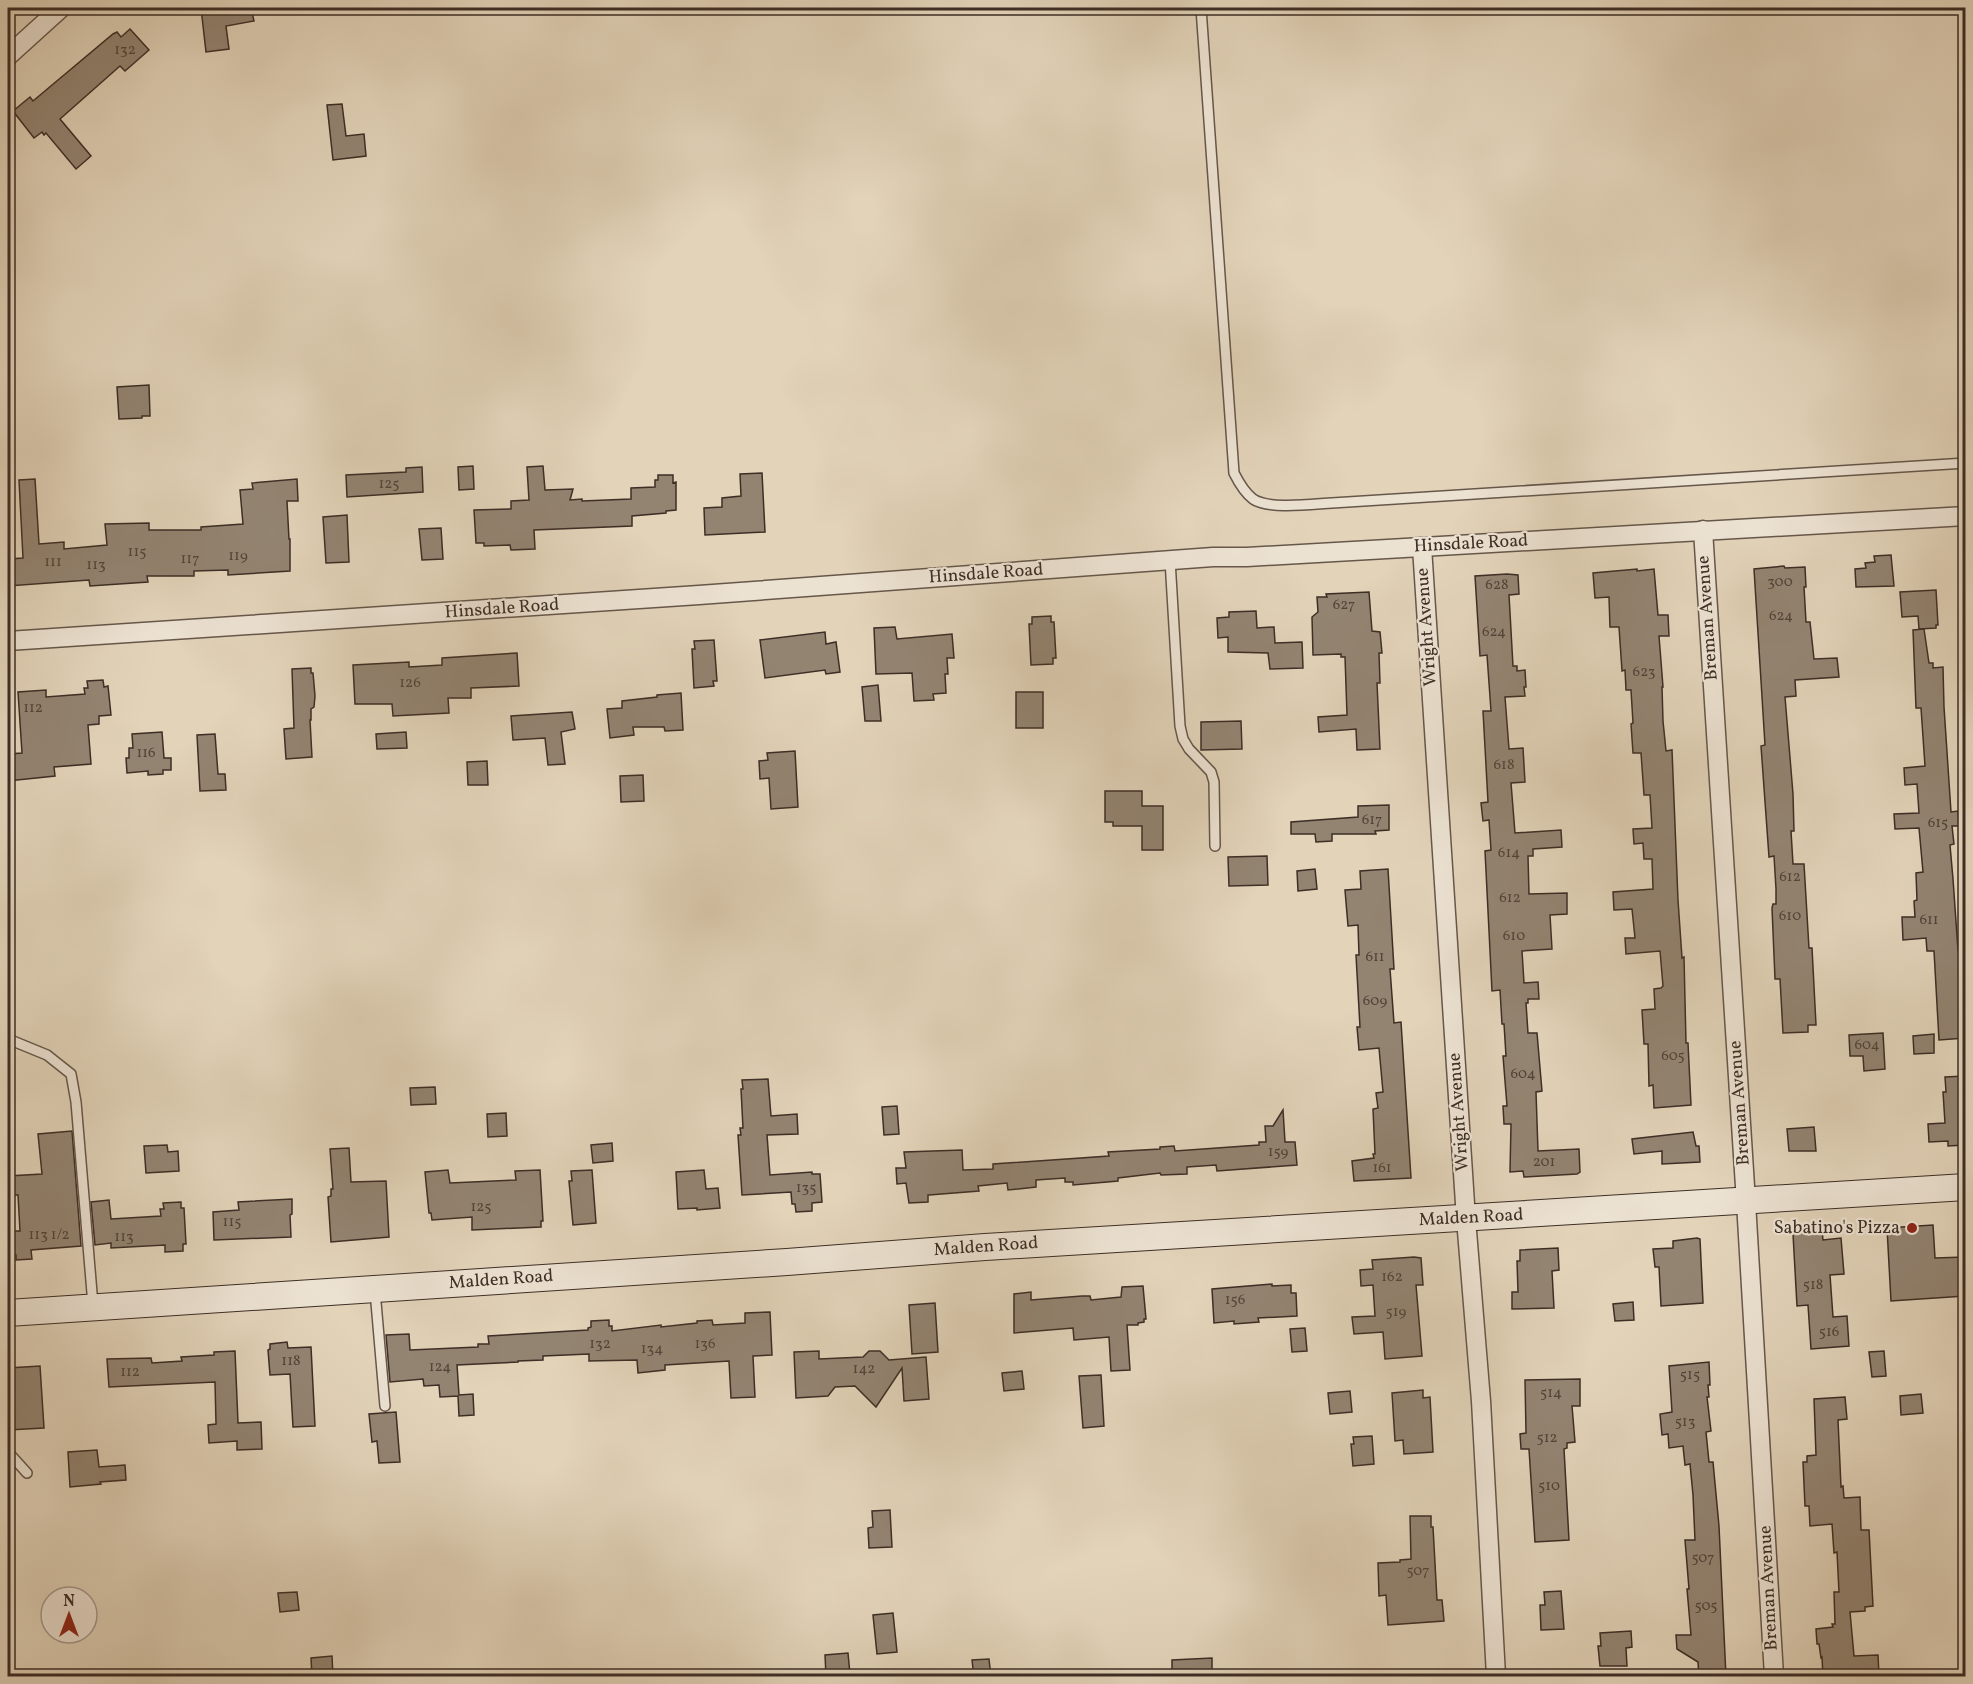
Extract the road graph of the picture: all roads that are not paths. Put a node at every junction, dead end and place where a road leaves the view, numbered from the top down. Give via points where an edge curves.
1 (61, 8) edge
2 (1201, 8) edge
3 (8, 56) edge
4 (1965, 463) edge
5 (1965, 516) edge
6 (1703, 530) junction
7 (1422, 547) junction
8 (1170, 560) junction
9 (8, 641) edge
10 (1215, 846) dead end
11 (8, 1039) edge
12 (1965, 1187) edge
13 (1746, 1202) junction
14 (1466, 1219) junction
15 (375, 1289) junction
16 (93, 1307) junction
17 (8, 1313) edge
18 (385, 1406) dead end
19 (8, 1452) edge
20 (27, 1473) dead end
21 (1496, 1677) edge
22 (1774, 1677) edge

1 - 3 street
2 - 4 lane via 1234,473 1240,486 1255,500 1272,505 1332,503
5 - 6 street, Hinsdale Road
6 - 7 street, Hinsdale Road
6 - 13 street, Breman Avenue
7 - 8 street, Hinsdale Road
7 - 14 street, Wright Avenue
8 - 9 street, Hinsdale Road
8 - 10 lane via 1180,726 1189,749 1211,772 1214,782
11 - 16 lane via 47,1055 71,1074
12 - 13 street, Malden Road
13 - 14 street, Malden Road
13 - 22 street, Breman Avenue
14 - 15 street, Malden Road
14 - 21 street, Wright Avenue via 1481,1401
15 - 16 street, Malden Road
15 - 18 lane
16 - 17 street, Malden Road
19 - 20 lane

